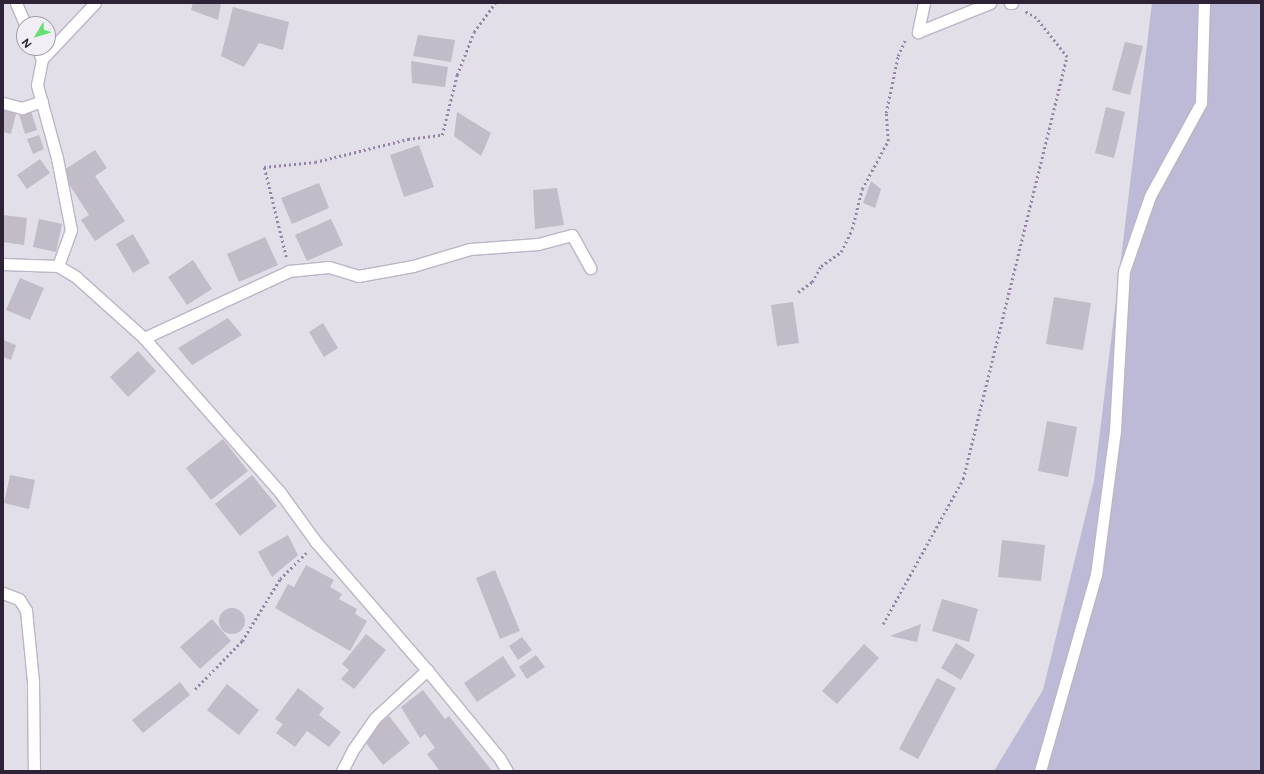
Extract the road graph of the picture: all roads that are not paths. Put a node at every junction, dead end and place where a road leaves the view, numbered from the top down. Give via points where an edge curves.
1 (16, 3) edge
2 (95, 3) edge
3 (924, 3) edge
4 (990, 3) edge
5 (1204, 3) edge
6 (22, 16) edge
7 (42, 58) joint
8 (42, 101) junction
9 (3, 103) edge
10 (3, 264) edge
11 (58, 266) junction
12 (590, 268) dead end
13 (144, 338) junction
14 (3, 593) edge
15 (427, 670) junction
16 (34, 771) edge
17 (342, 771) edge
18 (507, 771) edge
19 (1040, 771) edge

1 - 6 street
2 - 7 street
3 - 4 street via 918,32
5 - 19 street via 1201,103 1150,196 1124,271 1115,430 1096,575
7 - 8 street via 37,85
8 - 9 street via 22,108
8 - 11 street via 71,230
10 - 11 street
11 - 13 street via 76,277
12 - 13 street via 572,235 538,244 470,249 413,266 358,276 329,267 289,271
13 - 15 street via 278,491 316,542
14 - 16 street via 19,599 26,610 33,682
15 - 17 street via 375,718 352,751
15 - 18 street

